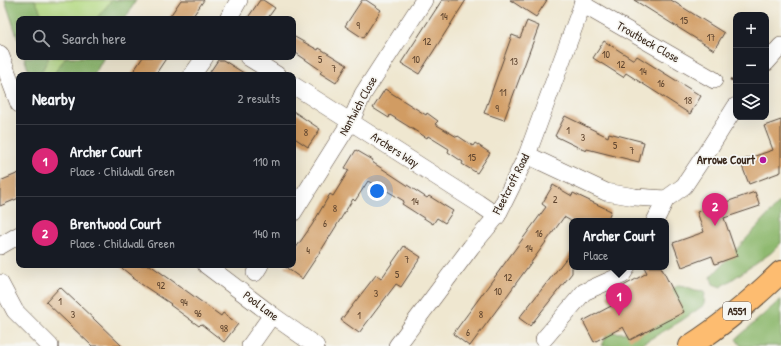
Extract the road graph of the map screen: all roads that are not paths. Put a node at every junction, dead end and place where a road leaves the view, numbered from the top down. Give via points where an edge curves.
1 (239, 0) edge
2 (424, 0) edge
3 (583, 2) edge
4 (230, 16) edge
5 (781, 46) edge
6 (0, 54) edge
7 (203, 60) edge
8 (253, 60) edge
9 (769, 60) edge
10 (194, 72) edge
11 (272, 72) edge
12 (714, 80) dead end
13 (296, 87) edge
14 (16, 96) edge
15 (733, 111) edge
16 (351, 122) junction
17 (527, 155) junction
18 (666, 199) junction
19 (296, 208) edge
20 (497, 216) junction
21 (656, 218) edge
22 (16, 237) edge
23 (0, 246) edge
24 (210, 268) edge
25 (625, 270) edge
26 (781, 272) edge
27 (0, 283) edge
28 (272, 315) junction
29 (544, 340) dead end
30 (50, 346) edge
31 (250, 346) edge
32 (316, 346) edge
33 (397, 346) edge
34 (690, 346) edge

1 - 4 street
2 - 16 street, Nantwich Close via 363,94
3 - 12 street, Troutbeck Close
3 - 17 street, Fleetcroft Road
5 - 9 street
6 - 14 street
7 - 10 street
8 - 11 street
13 - 16 street, Archers Way
15 - 18 street via 684,186
16 - 19 street, Nantwich Close
16 - 20 street, Archers Way
17 - 18 street via 606,192
17 - 20 street, Fleetcroft Road
18 - 21 street
20 - 33 street, Fleetcroft Road
22 - 23 street
24 - 28 street, Pool Lane
25 - 29 street via 622,274 584,292
26 - 34 main road, A551 via 760,292
27 - 30 street via 15,311
28 - 31 street
28 - 32 street, Pool Lane

